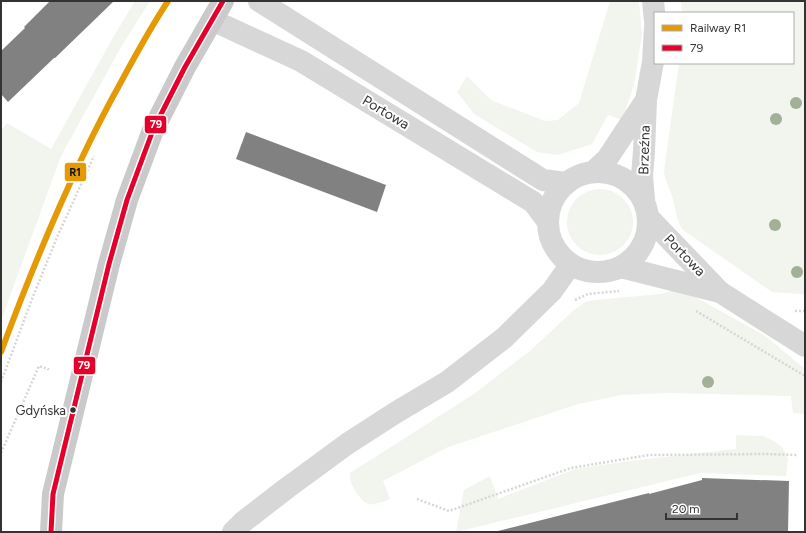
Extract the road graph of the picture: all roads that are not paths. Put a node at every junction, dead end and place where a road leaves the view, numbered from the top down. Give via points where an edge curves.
1 (223, 1) edge
2 (259, 1) edge
3 (653, 1) edge
4 (654, 12) edge
5 (212, 20) junction
6 (654, 44) edge
7 (350, 59) junction
8 (335, 81) junction
9 (409, 96) junction
10 (646, 100) junction
11 (395, 118) junction
12 (594, 171) junction
13 (566, 183) junction
14 (646, 209) junction
15 (548, 222) junction
16 (570, 264) junction
17 (621, 267) junction
18 (720, 292) junction
19 (805, 346) edge
20 (53, 494) junction
21 (37, 532) edge
22 (50, 532) edge
23 (233, 532) edge

1 - 5 main road
2 - 7 street, Portowa
3 - 4 street
5 - 8 street, Portowa via 301,61
5 - 20 main road via 153,130 127,200
6 - 10 street, Brzeźna
7 - 8 street
7 - 9 street, Portowa
8 - 11 street, Portowa
9 - 11 street
9 - 13 street, Portowa via 543,180
10 - 12 street, Brzeźna via 607,159
10 - 14 street, Brzeźna via 642,176
11 - 15 street, Portowa via 533,202
12 - 13 street via 576,176
12 - 14 street via 615,174 632,184
13 - 15 street via 550,205
14 - 17 street via 646,238 635,257
14 - 18 street, Portowa
15 - 16 street via 553,244
16 - 17 street via 582,270 604,272
16 - 23 street via 552,291 504,338 447,382 347,444
17 - 18 street, Portowa
18 - 19 street, Portowa
20 - 21 main road
20 - 22 main road

